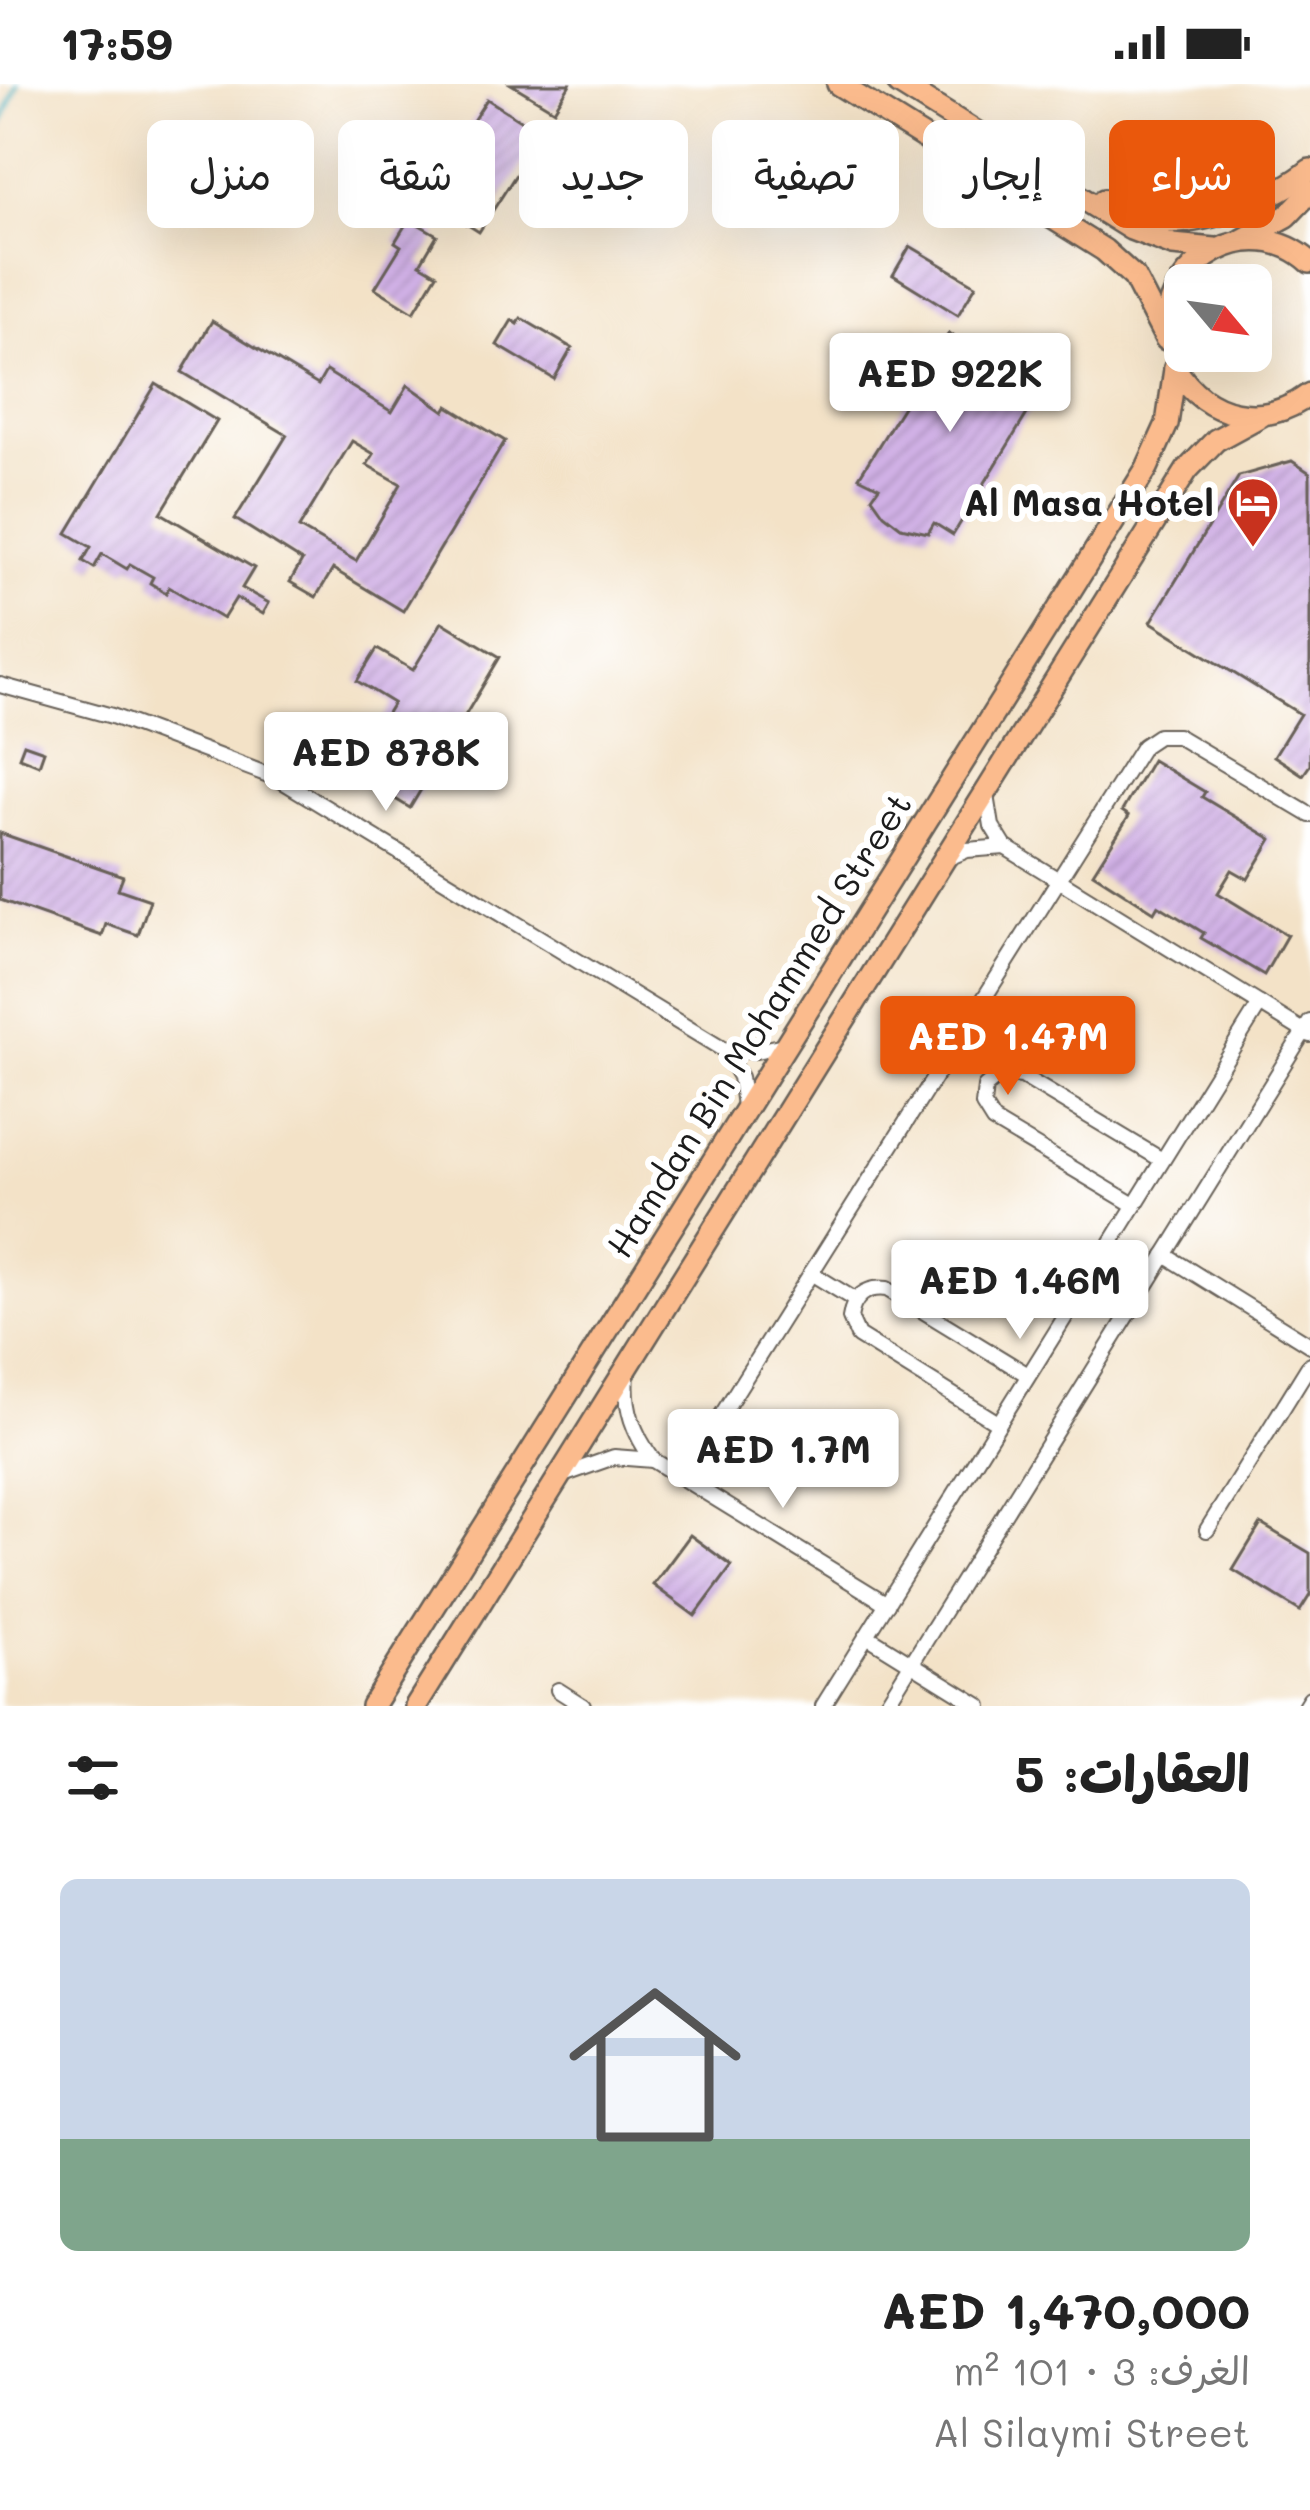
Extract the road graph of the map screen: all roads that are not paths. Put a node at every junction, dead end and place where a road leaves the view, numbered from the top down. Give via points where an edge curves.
1 (838, 84) edge
2 (899, 84) edge
3 (957, 120) edge
4 (1310, 170) edge
5 (1310, 192) edge
6 (1085, 193) edge
7 (1085, 200) edge
8 (1224, 246) junction
9 (1310, 262) edge
10 (1200, 264) edge
11 (1164, 335) edge
12 (1175, 372) edge
13 (1178, 372) edge
14 (1304, 403) edge
15 (1260, 416) junction
16 (0, 685) edge
17 (987, 790) junction
18 (1310, 815) edge
19 (1005, 847) junction
20 (944, 860) junction
21 (1059, 881) junction
22 (1260, 1004) junction
23 (1308, 1030) edge
24 (784, 1046) junction
25 (724, 1050) junction
26 (745, 1110) junction
27 (1162, 1160) junction
28 (1134, 1205) junction
29 (1166, 1255) junction
30 (811, 1274) junction
31 (1084, 1286) junction
32 (855, 1300) junction
33 (1129, 1313) junction
34 (1310, 1345) edge
35 (1310, 1364) edge
36 (627, 1368) junction
37 (1028, 1375) junction
38 (998, 1423) junction
39 (653, 1460) junction
40 (559, 1478) junction
41 (682, 1478) junction
42 (1207, 1530) dead end
43 (887, 1604) junction
44 (867, 1636) junction
45 (911, 1664) junction
46 (558, 1690) dead end
47 (1310, 1698) edge
48 (372, 1706) edge
49 (416, 1706) edge
50 (583, 1706) edge
51 (823, 1706) edge
52 (885, 1706) edge
53 (980, 1706) edge
54 (1305, 1706) edge

1 - 11 main road via 1104,250 1134,278
2 - 3 main road
4 - 6 main road via 1259,200 1176,221
5 - 8 main road via 1273,226
7 - 8 main road via 1173,245
8 - 9 main road via 1281,245
8 - 10 main road
12 - 24 main road, Hamdan Bin Mohammed Street via 1167,424 1147,468
13 - 15 main road via 1202,400
14 - 15 main road, Hamdan Bin Mohammed Street
15 - 17 main road, Hamdan Bin Mohammed Street via 1216,440 1187,470
16 - 25 street via 112,716 279,779
17 - 19 street via 992,826
17 - 20 main road, Hamdan Bin Mohammed Street
18 - 21 street via 1186,740 1159,736 1143,746
19 - 20 street
19 - 21 street
20 - 36 main road, Hamdan Bin Mohammed Street
21 - 22 street
21 - 30 street
22 - 23 street
22 - 27 street
23 - 29 street
24 - 25 street
24 - 26 main road, Hamdan Bin Mohammed Street
25 - 26 street via 740,1077
26 - 48 main road, Hamdan Bin Mohammed Street
27 - 28 street
27 - 28 street via 1022,1076 1001,1074 985,1087 983,1105 993,1121
28 - 31 street
29 - 33 street
29 - 34 street
30 - 32 street
30 - 41 street
31 - 33 street
31 - 37 street
32 - 37 street via 887,1289
32 - 38 street via 850,1318 858,1336
33 - 45 street
35 - 42 street
36 - 39 street via 627,1408
36 - 40 main road, Hamdan Bin Mohammed Street
37 - 38 street
38 - 43 street
39 - 40 street via 614,1457
39 - 41 street
40 - 49 main road, Hamdan Bin Mohammed Street
41 - 43 street
43 - 44 street
44 - 45 street
44 - 51 street
45 - 52 street
45 - 53 street
46 - 50 street
47 - 54 street

